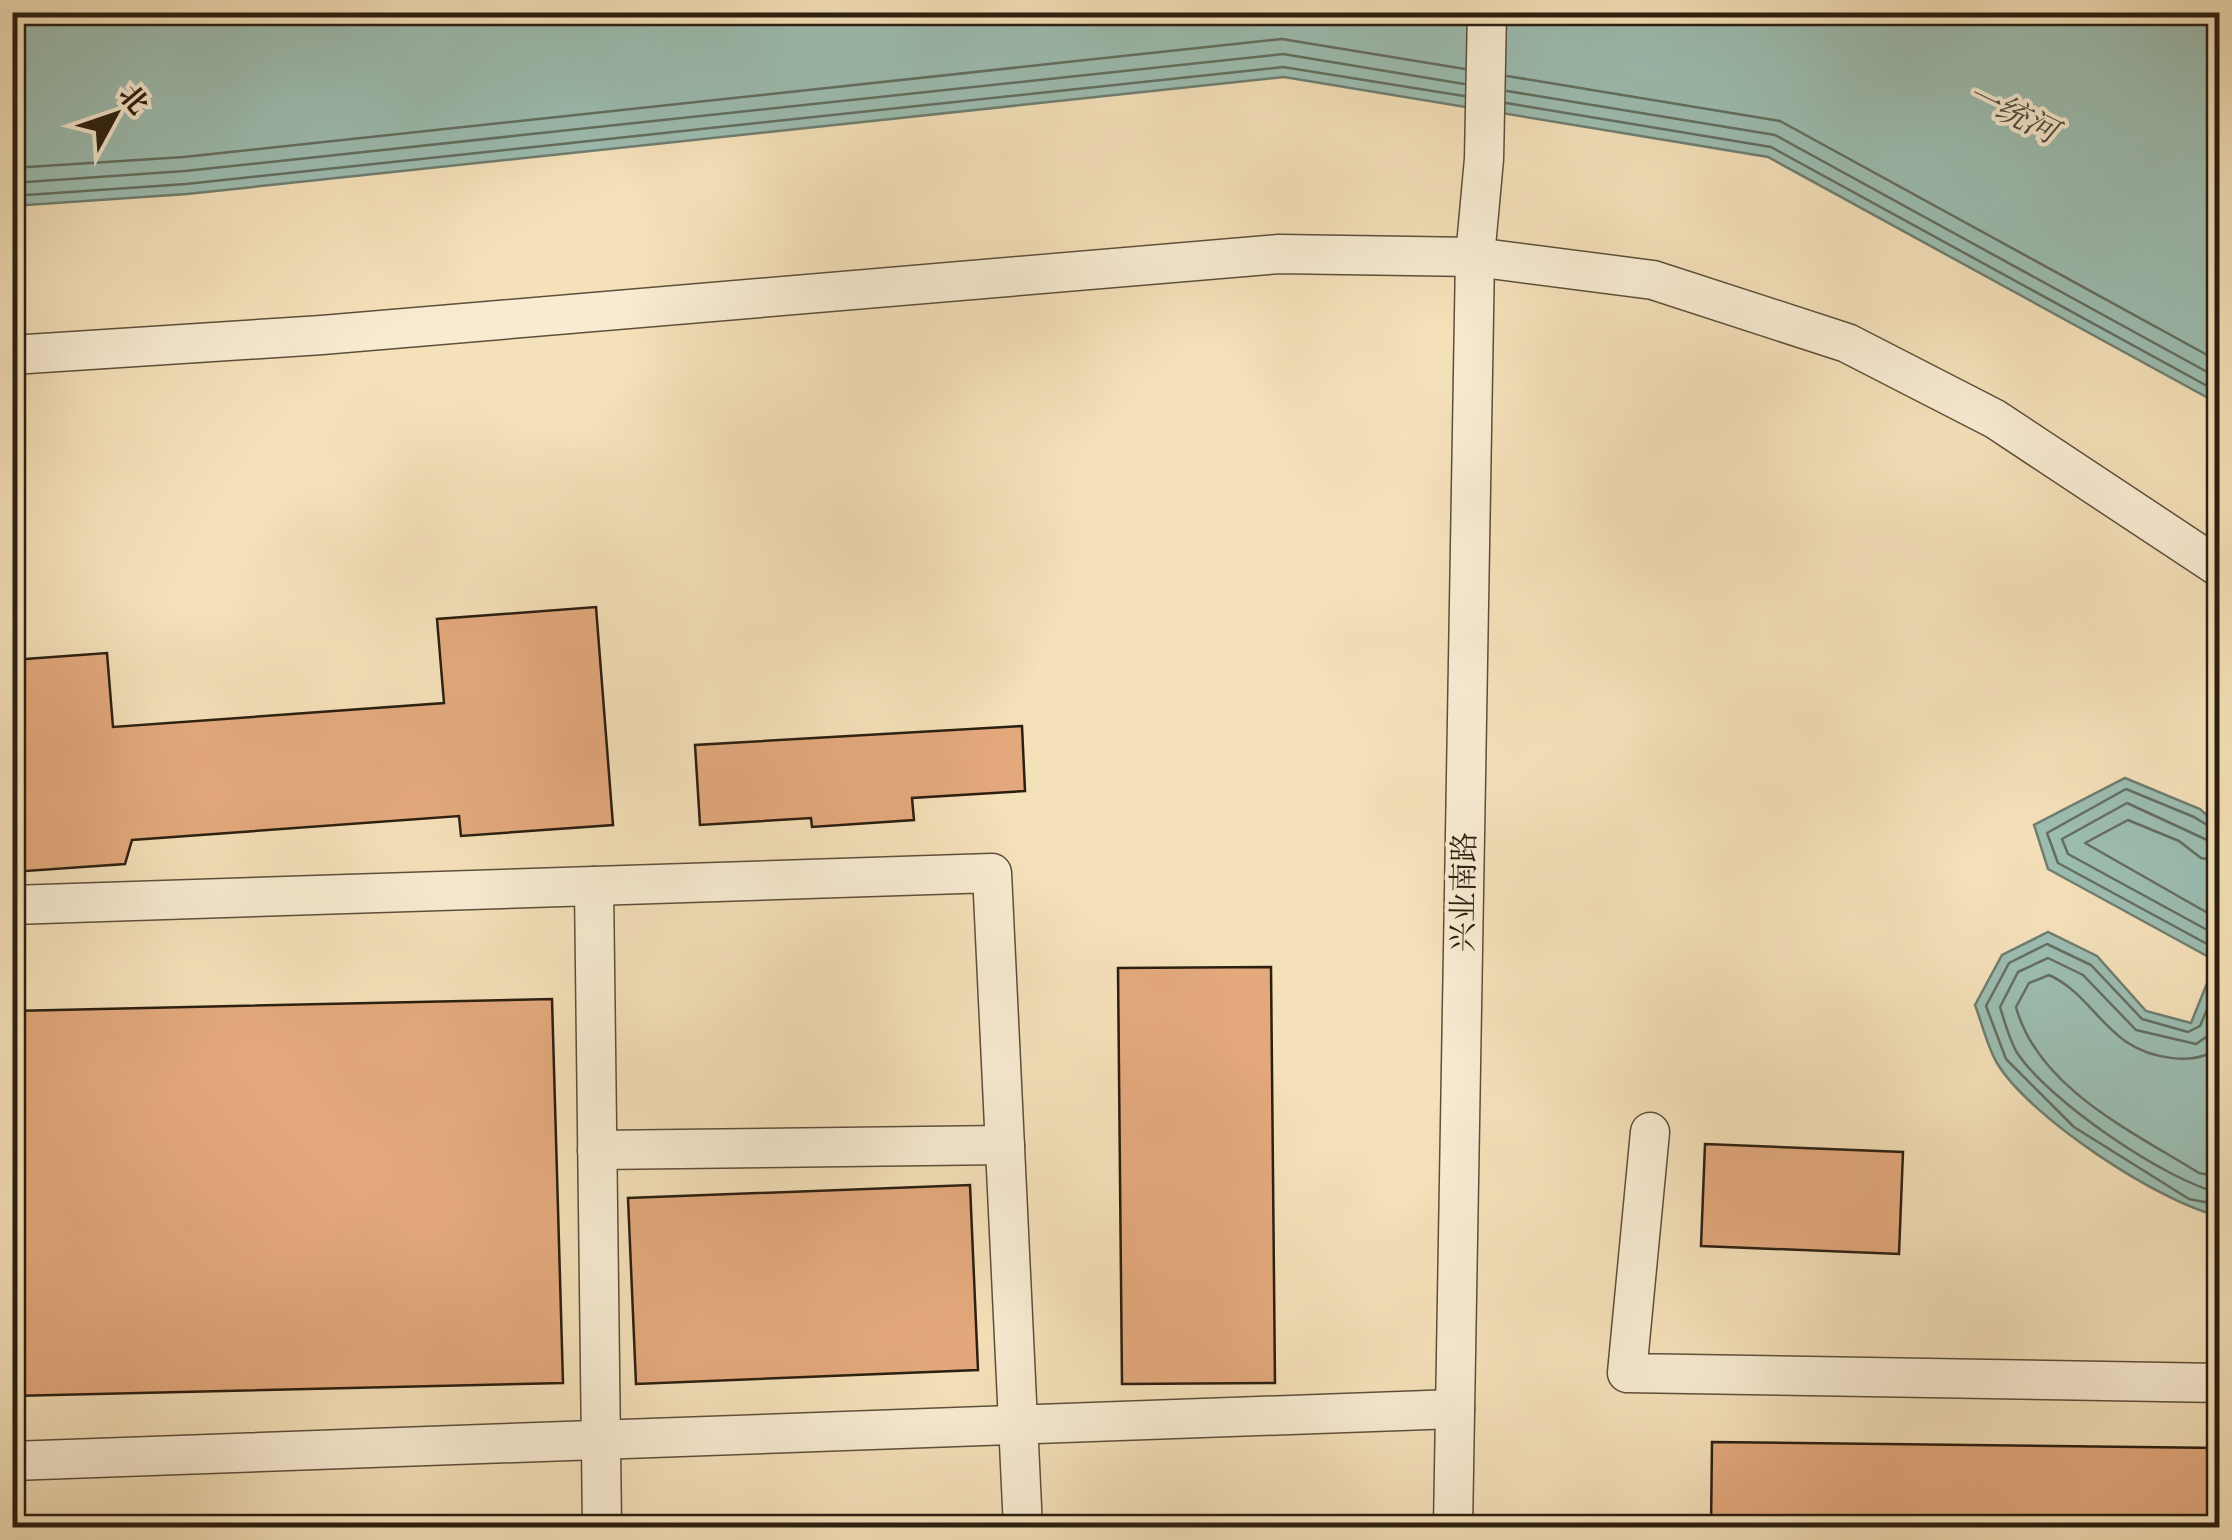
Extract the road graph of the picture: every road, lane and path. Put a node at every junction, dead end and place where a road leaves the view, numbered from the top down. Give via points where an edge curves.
1 (1488, 12) edge
2 (1475, 256) junction
3 (12, 355) edge
4 (2220, 568) edge
5 (594, 886) junction
6 (12, 905) edge
7 (1650, 1132) dead end
8 (1005, 1145) junction
9 (597, 1150) junction
10 (2220, 1383) edge
11 (1455, 1409) junction
12 (1018, 1425) junction
13 (601, 1440) junction
14 (12, 1461) edge
15 (602, 1528) edge
16 (1022, 1528) edge
17 (1453, 1528) edge

1 - 2 street, 兴业南路
2 - 3 street via 1279,254
2 - 4 street via 1653,280 1847,343 1995,419
2 - 11 street, 兴业南路
5 - 6 street
5 - 8 street via 992,873
5 - 9 street
7 - 10 street via 1627,1373
8 - 9 street
8 - 12 street
9 - 13 street
11 - 12 street
11 - 17 street, 兴业南路
12 - 13 street
12 - 16 street
13 - 14 street
13 - 15 street

